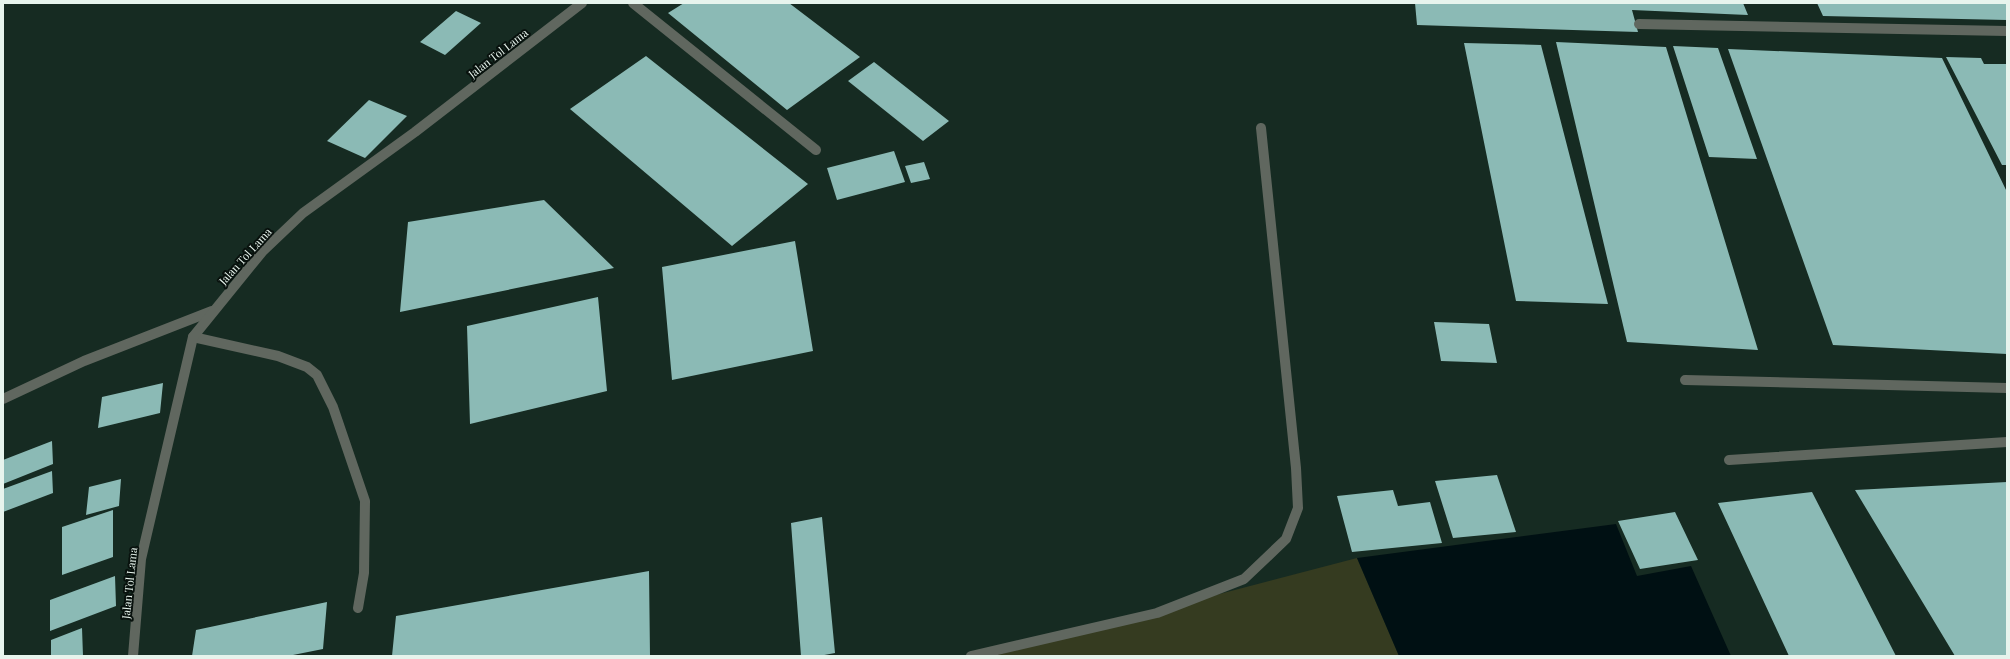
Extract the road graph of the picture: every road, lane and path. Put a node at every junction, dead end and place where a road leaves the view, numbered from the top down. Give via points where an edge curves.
1 (582, 3) edge
2 (633, 3) edge
3 (1639, 24) dead end
4 (2007, 31) edge
5 (1261, 128) dead end
6 (816, 150) dead end
7 (212, 311) junction
8 (192, 337) junction
9 (1685, 380) dead end
10 (2007, 388) edge
11 (3, 398) edge
12 (2007, 442) edge
13 (1729, 460) dead end
14 (358, 608) dead end
15 (133, 656) edge
16 (971, 656) edge

1 - 7 street, Jalan Tol Lama via 415,132 303,213 262,252
2 - 6 street
3 - 4 street
5 - 16 street via 1296,468 1298,508 1286,540 1244,579 1157,613
7 - 8 street, Jalan Tol Lama
7 - 11 street via 84,361
8 - 14 street via 278,356 317,375 333,407 365,501 364,573
8 - 15 street, Jalan Tol Lama via 141,559
9 - 10 street
12 - 13 street

